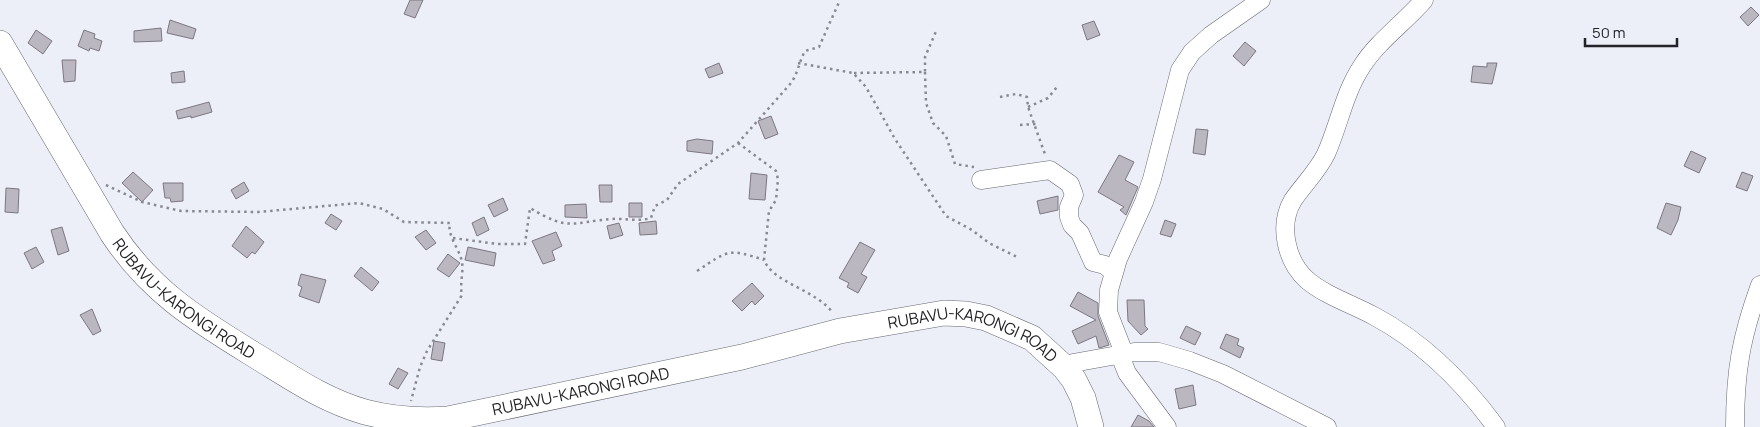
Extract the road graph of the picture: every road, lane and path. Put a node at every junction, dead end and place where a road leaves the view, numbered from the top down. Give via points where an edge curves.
1 (840, 0) edge
2 (1261, 0) edge
3 (1424, 0) edge
4 (937, 29) dead end
5 (0, 43) edge
6 (798, 63) junction
7 (925, 72) junction
8 (853, 73) junction
9 (1057, 87) dead end
10 (1000, 97) dead end
11 (1028, 107) junction
12 (1036, 124) junction
13 (1020, 125) dead end
14 (738, 143) junction
15 (1050, 170) junction
16 (981, 180) joint
17 (100, 182) dead end
18 (453, 238) junction
19 (1018, 258) dead end
20 (764, 260) junction
21 (697, 271) dead end
22 (1114, 273) junction
23 (1760, 285) edge
24 (840, 331) junction
25 (1123, 354) junction
26 (1066, 368) junction
27 (406, 419) junction
28 (1091, 427) edge
29 (1167, 427) edge
30 (1327, 427) edge
31 (1496, 427) edge
32 (1734, 427) edge

1 - 6 path via 819,47 805,52
2 - 22 street via 1211,35 1192,52 1180,70 1152,179
3 - 31 street via 1379,44 1348,90 1325,155 1314,176 1293,201 1286,222 1287,250 1294,266 1308,281 1375,316 1424,348 1478,402
4 - 7 path via 925,57
5 - 27 highway, RUBAVU-KARONGI ROAD via 126,255 155,286 212,329 327,399 381,416
6 - 8 path
6 - 14 path via 791,82
7 - 8 path
7 - 16 path via 926,103 933,123 946,136 955,164 981,169
8 - 19 path via 866,87 895,139 946,216
9 - 11 path via 1048,98
10 - 11 path via 1016,94 1027,97
11 - 12 path
12 - 13 path
12 - 15 path
14 - 18 path via 678,184 667,200 655,206 651,218 611,219 571,226 530,208 525,244
14 - 20 path via 778,175 776,200 769,211
15 - 16 street
15 - 22 street via 1070,184 1074,195 1069,217 1093,262 1105,265
17 - 18 path via 142,202 181,211 258,212 359,203 383,210 404,222 450,224
18 - 27 path via 462,262 462,295 420,368
20 - 21 path via 737,251 722,255
20 - 24 path via 776,276 825,302
22 - 25 street via 1108,312
23 - 32 street via 1745,324 1735,379
24 - 26 highway, RUBAVU-KARONGI ROAD via 925,315 966,314 1011,327 1032,338
24 - 27 highway, RUBAVU-KARONGI ROAD via 742,357 467,415
25 - 26 street via 1073,363
25 - 29 street via 1123,363 1133,384
25 - 30 street via 1159,352 1190,361
26 - 28 highway, RUBAVU-KARONGI ROAD via 1083,398

